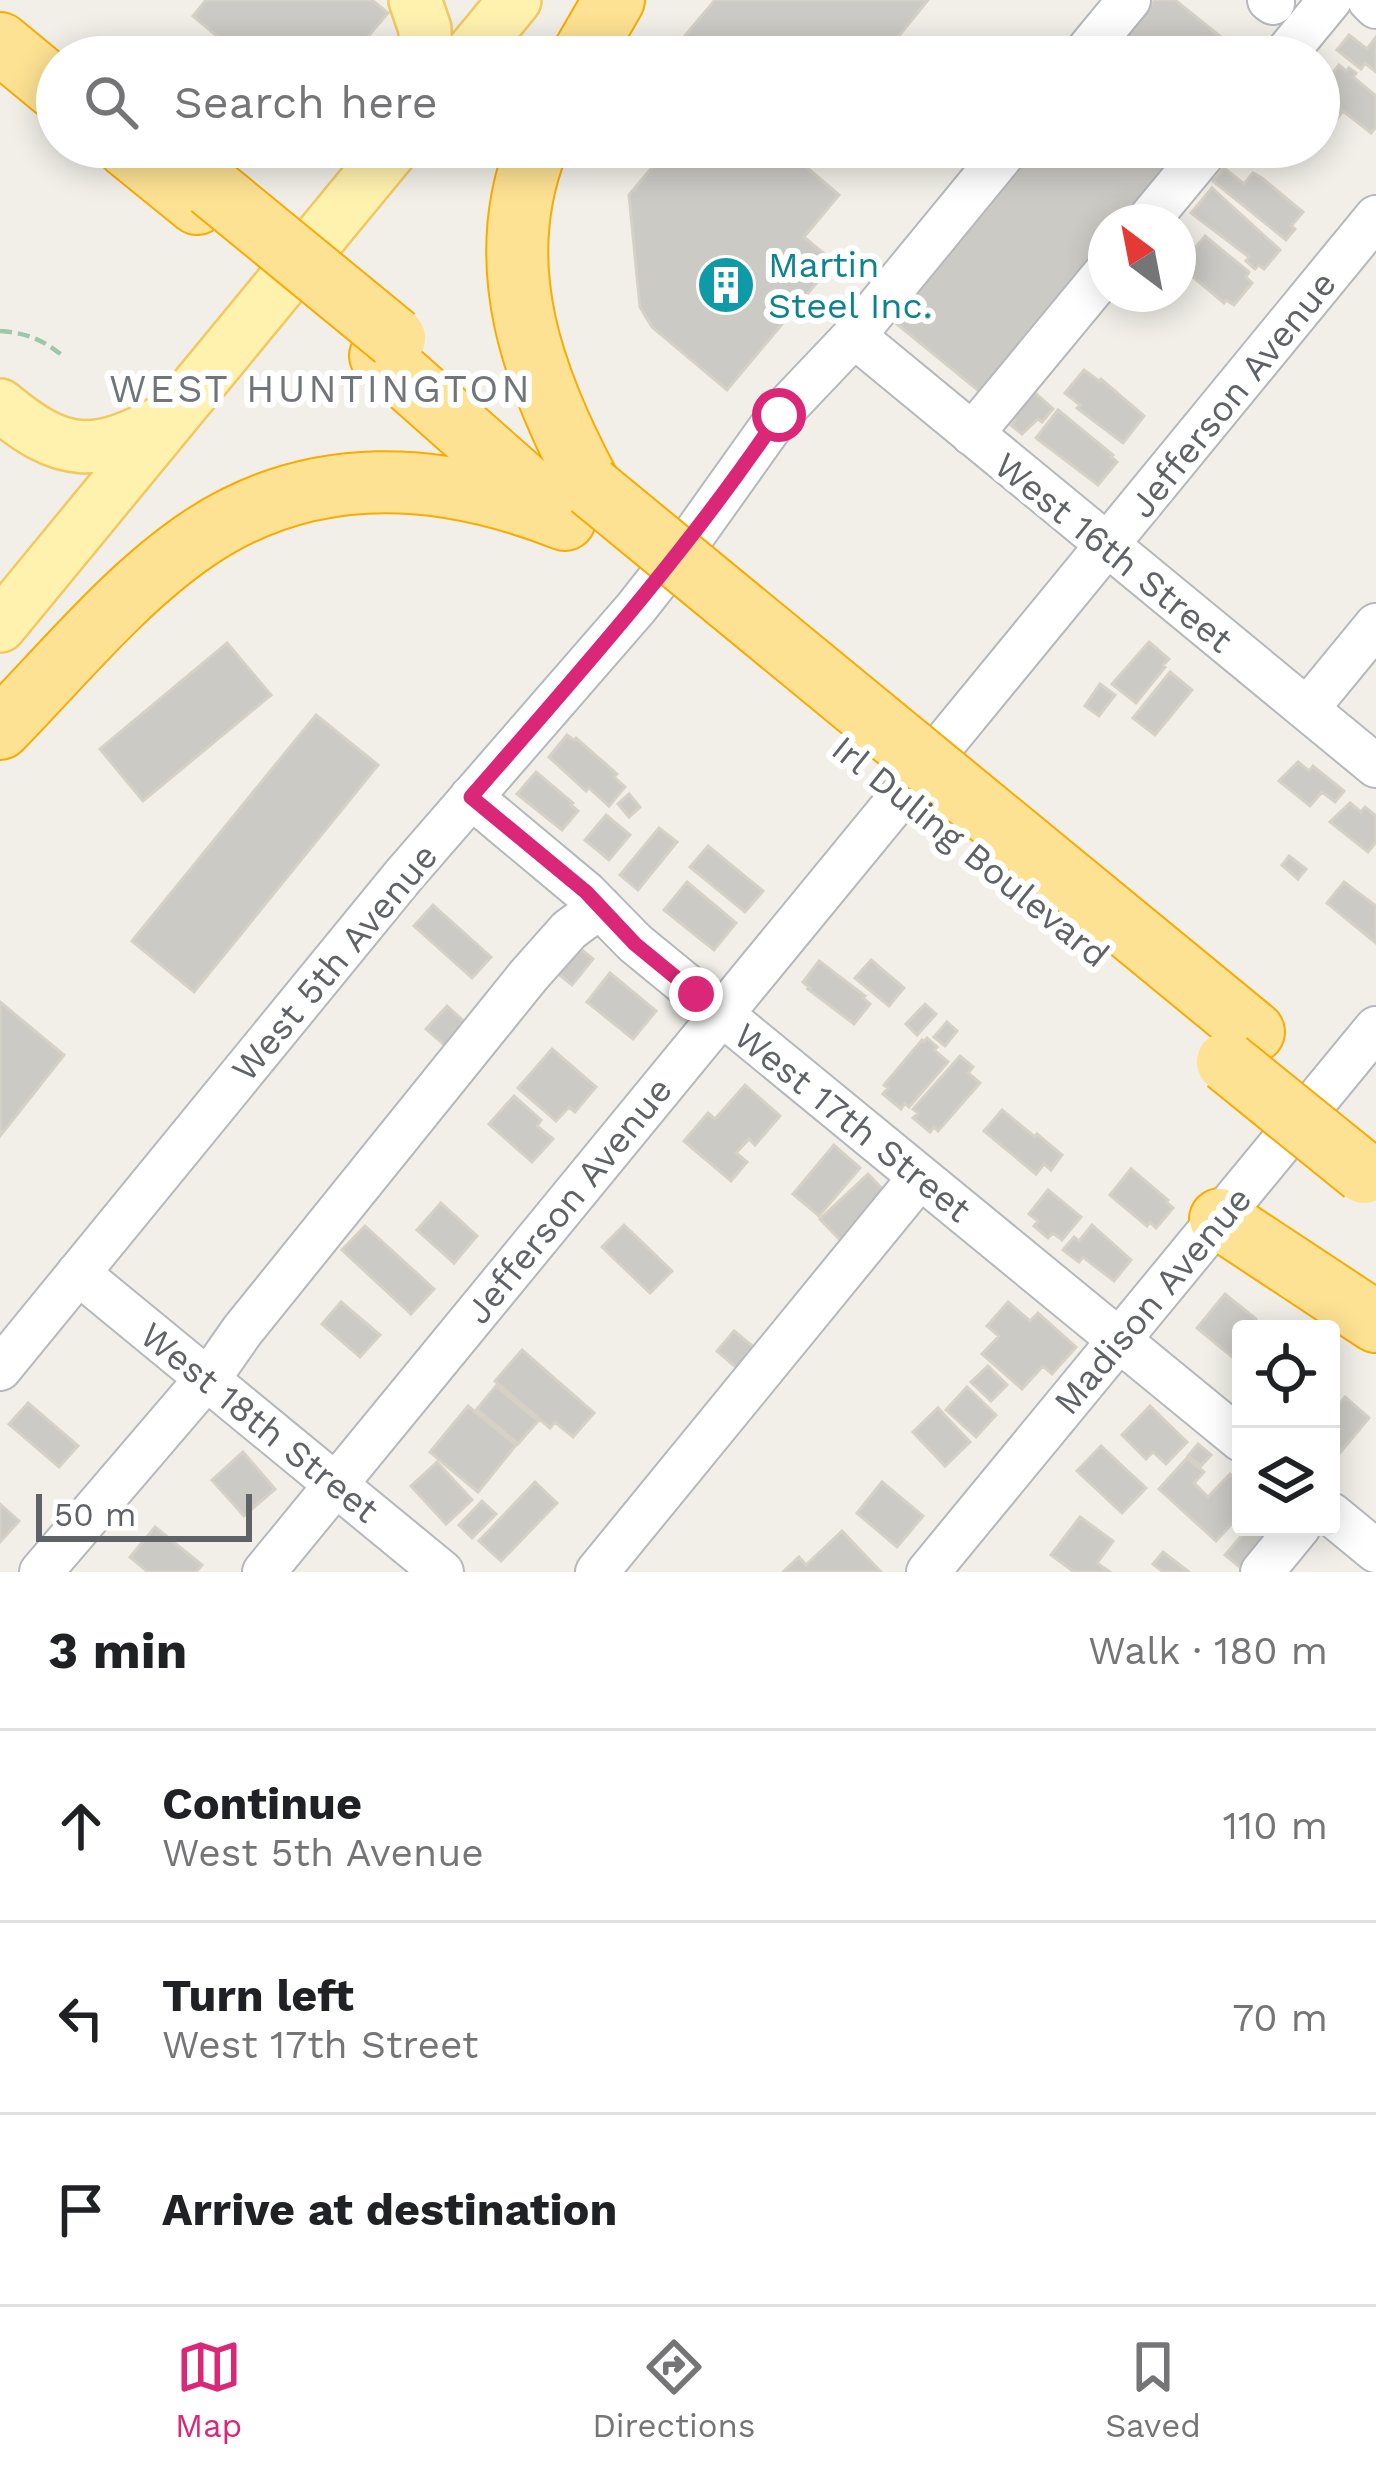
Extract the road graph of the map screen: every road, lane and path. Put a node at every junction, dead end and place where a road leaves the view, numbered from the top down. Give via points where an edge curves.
1 (415, 0) edge
2 (515, 0) edge
3 (614, 0) edge
4 (1129, 0) edge
5 (1330, 0) edge
6 (1369, 0) edge
7 (1376, 7) edge
8 (0, 14) edge
9 (425, 36) edge
10 (485, 36) edge
11 (593, 36) edge
12 (1099, 36) edge
13 (1300, 36) edge
14 (0, 43) edge
15 (36, 44) edge
16 (36, 73) edge
17 (161, 168) edge
18 (181, 168) edge
19 (355, 168) edge
20 (377, 168) edge
21 (531, 168) edge
22 (992, 168) edge
23 (1192, 168) edge
24 (204, 195) junction
25 (1162, 204) edge
26 (1376, 217) edge
27 (294, 269) junction
28 (1088, 294) edge
29 (0, 332) edge
30 (854, 336) junction
31 (64, 357) dead end
32 (0, 405) edge
33 (174, 415) junction
34 (971, 434) junction
35 (578, 504) junction
36 (1107, 546) junction
37 (1376, 625) edge
38 (0, 626) edge
39 (1307, 709) junction
40 (0, 729) edge
41 (1376, 766) edge
42 (471, 797) junction
43 (601, 907) junction
44 (721, 1015) junction
45 (1376, 1028) edge
46 (1372, 1163) edge
47 (920, 1178) junction
48 (1220, 1219) junction
49 (78, 1273) junction
50 (1376, 1322) edge
51 (1118, 1340) junction
52 (0, 1369) edge
53 (207, 1378) junction
54 (1232, 1433) edge
55 (336, 1484) junction
56 (1340, 1521) edge
57 (1292, 1536) edge
58 (1376, 1551) edge
59 (41, 1572) edge
60 (264, 1572) edge
61 (442, 1572) edge
62 (597, 1572) edge
63 (928, 1572) edge
64 (1262, 1572) edge

1 - 9 main road
2 - 10 main road
3 - 11 highway
4 - 12 street
5 - 13 street
6 - 7 street
8 - 15 highway
14 - 16 highway
17 - 24 highway
18 - 24 highway
19 - 27 main road
20 - 27 main road
21 - 35 highway via 517,246 520,298
22 - 30 street, West 5th Avenue
23 - 25 street
24 - 35 highway, Irl Duling Boulevard, bridge
26 - 36 street, Jefferson Avenue
27 - 33 main road
28 - 34 street
29 - 31 path via 41,339
30 - 34 street, West 16th Street
30 - 42 street, West 5th Avenue via 779,415 636,608
32 - 33 main road via 66,446 115,443
33 - 38 main road
34 - 36 street, West 16th Street
35 - 40 highway via 400,481 289,494 241,514 158,569
35 - 46 highway, Irl Duling Boulevard, bridge
36 - 39 street, West 16th Street
36 - 44 street, Jefferson Avenue
37 - 39 street
39 - 41 street, West 16th Street
42 - 43 street, West 17th Street
42 - 49 street, West 5th Avenue
43 - 44 street, West 17th Street
43 - 53 street via 529,975
44 - 47 street, West 17th Street
44 - 55 street, Jefferson Avenue
45 - 48 street, Madison Avenue
47 - 51 street, West 17th Street
47 - 62 street
48 - 50 highway
48 - 51 street, Madison Avenue
49 - 52 street, West 5th Avenue
49 - 53 street, West 18th Street
51 - 54 street, West 17th Street
51 - 63 street, Madison Avenue
53 - 55 street, West 18th Street
53 - 59 street
55 - 60 street, Jefferson Avenue
55 - 61 street, West 18th Street
56 - 58 street
57 - 64 street

